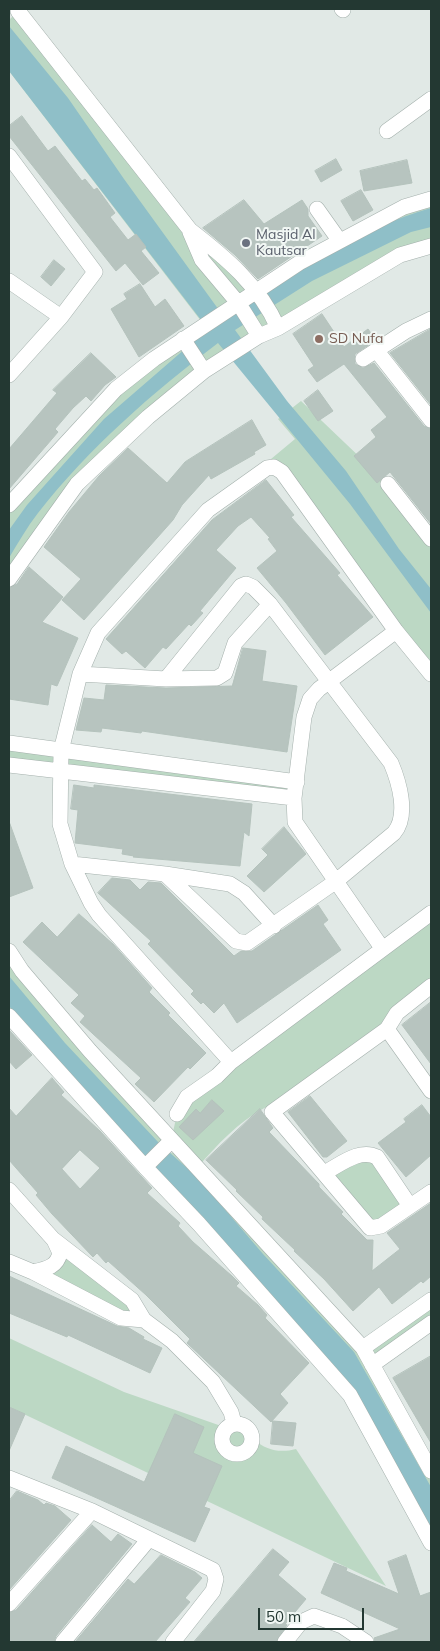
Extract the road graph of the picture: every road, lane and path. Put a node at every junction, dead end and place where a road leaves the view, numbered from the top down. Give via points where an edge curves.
1 (16, 13) edge
2 (431, 98) edge
3 (387, 131) dead end
4 (9, 156) edge
5 (431, 199) edge
6 (317, 209) dead end
7 (190, 230) junction
8 (339, 240) junction
9 (431, 246) edge
10 (9, 281) edge
11 (259, 294) junction
12 (241, 307) junction
13 (61, 317) junction
14 (431, 319) edge
15 (275, 321) junction
16 (257, 331) junction
17 (184, 342) junction
18 (376, 350) junction
19 (363, 359) dead end
20 (10, 371) edge
21 (204, 371) junction
22 (431, 420) edge
23 (388, 484) dead end
24 (9, 505) edge
25 (431, 539) edge
26 (9, 579) edge
27 (270, 604) junction
28 (396, 630) junction
29 (80, 674) junction
30 (431, 674) edge
31 (166, 679) junction
32 (329, 681) junction
33 (9, 742) edge
34 (61, 751) junction
35 (159, 764) junction
36 (9, 765) edge
37 (60, 770) junction
38 (156, 781) junction
39 (297, 782) junction
40 (294, 798) junction
41 (72, 864) junction
42 (165, 874) junction
43 (335, 882) junction
44 (431, 913) edge
45 (274, 926) junction
46 (382, 948) junction
47 (9, 951) edge
48 (431, 986) edge
49 (9, 1016) edge
50 (387, 1029) junction
51 (231, 1062) junction
52 (431, 1091) edge
53 (177, 1114) dead end
54 (168, 1144) junction
55 (148, 1164) junction
56 (324, 1173) junction
57 (9, 1190) edge
58 (431, 1192) edge
59 (410, 1206) junction
60 (53, 1239) junction
61 (9, 1262) edge
62 (33, 1272) junction
63 (426, 1303) edge
64 (144, 1320) junction
65 (431, 1323) edge
66 (363, 1348) junction
67 (372, 1365) junction
68 (234, 1423) dead end
69 (431, 1471) edge
70 (9, 1479) edge
71 (92, 1511) junction
72 (148, 1539) junction
73 (431, 1543) edge
74 (9, 1604) edge
75 (63, 1642) edge
76 (174, 1642) edge
77 (285, 1642) edge
78 (366, 1642) edge

1 - 7 street
2 - 3 street
4 - 13 street via 94,270 95,275
5 - 8 street via 404,207
6 - 8 street
7 - 11 street
7 - 12 street via 202,260
8 - 11 street via 299,263
9 - 15 street via 400,255
10 - 13 street
11 - 12 street
11 - 15 street
12 - 16 street
12 - 17 street via 224,312
13 - 20 street
14 - 18 street
15 - 16 street
16 - 21 street via 228,357
17 - 21 street
17 - 24 street via 116,389
18 - 19 street
18 - 22 street
21 - 26 street via 148,417 77,484
23 - 25 street
27 - 31 street via 235,644 223,675 217,678
27 - 31 street via 253,587 242,586
27 - 32 street
28 - 29 street via 282,472 267,468 202,518 98,633
28 - 30 street
28 - 32 street
29 - 31 street
29 - 34 street
32 - 39 street via 314,693 304,717
32 - 43 street via 391,762 399,784 402,816 394,833
33 - 34 street
34 - 35 street
34 - 37 street
35 - 38 street
35 - 39 street
36 - 37 street
37 - 38 street
37 - 41 street via 60,824
38 - 40 street
39 - 40 street
40 - 43 street via 297,827
41 - 42 street
41 - 51 street via 99,915
42 - 45 street via 230,884 244,893
42 - 45 street via 236,941 247,943
43 - 45 street
43 - 46 street
44 - 46 street
46 - 51 street
47 - 54 street via 22,971
48 - 50 street via 397,1013
49 - 55 street
50 - 52 street
50 - 56 street via 272,1112
51 - 53 street via 187,1097
54 - 55 street
54 - 66 street
55 - 73 street via 350,1396
56 - 59 street via 370,1228 381,1226
56 - 59 street via 368,1152 377,1157
57 - 60 street
58 - 59 street
60 - 62 street via 60,1253 59,1260 49,1269
60 - 64 street via 132,1300
61 - 62 street
62 - 64 street via 121,1318
63 - 65 street
63 - 66 street
64 - 68 street via 172,1341 213,1382
65 - 67 street
66 - 67 street
67 - 69 street
70 - 71 street
71 - 72 street
71 - 74 street
72 - 75 street
72 - 76 street via 213,1570 216,1579 213,1591
77 - 78 street via 300,1622 314,1616 342,1626

